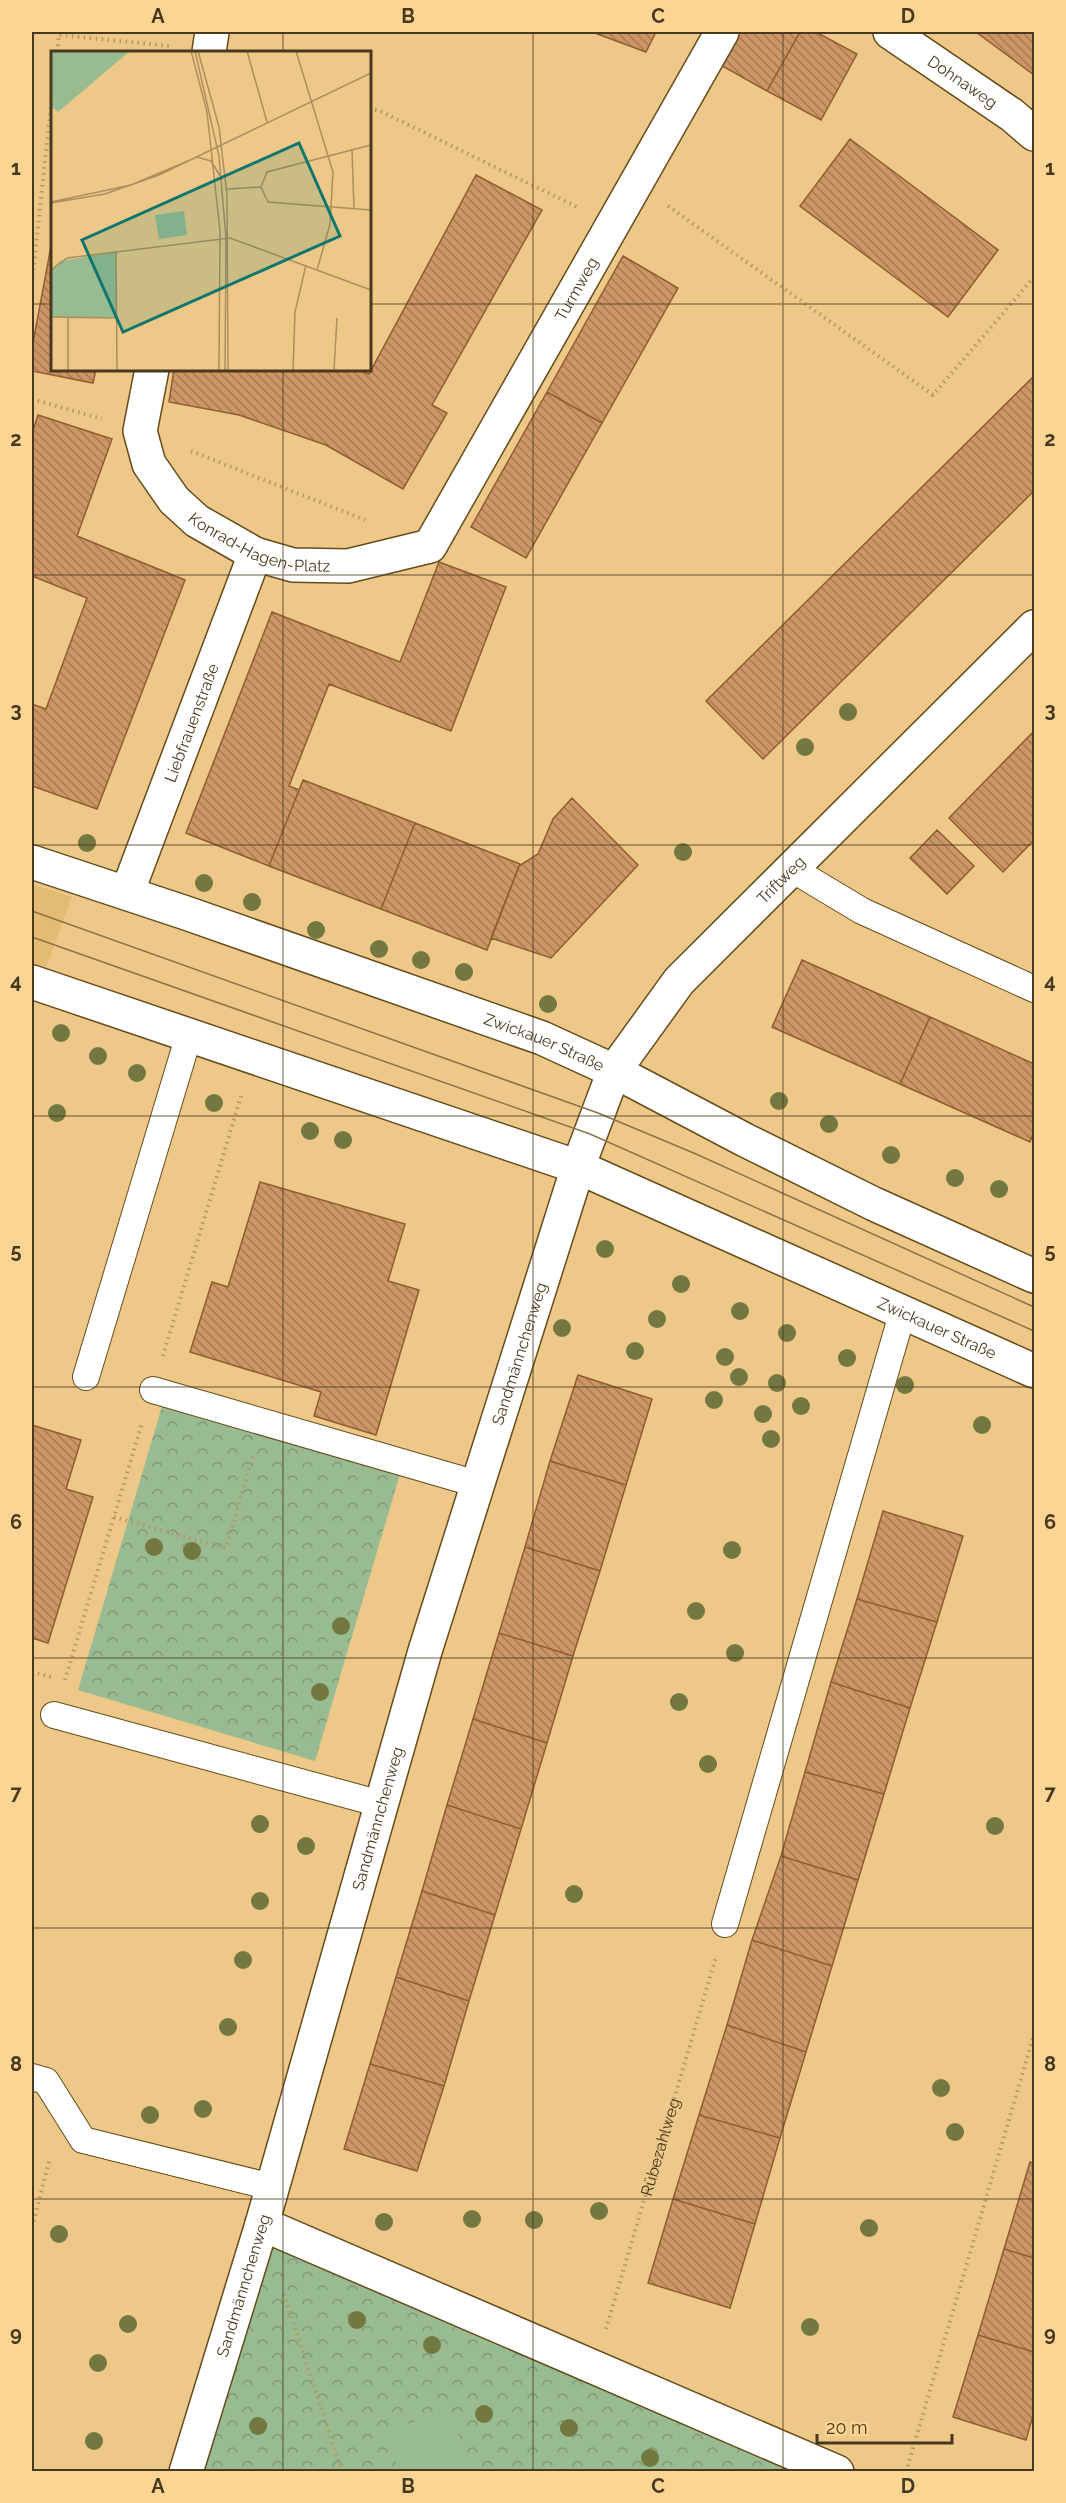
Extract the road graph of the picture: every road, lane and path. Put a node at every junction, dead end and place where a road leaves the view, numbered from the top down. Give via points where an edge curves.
1 (722, 32) edge
2 (890, 32) edge
3 (210, 44) edge
4 (57, 51) edge
5 (51, 105) edge
6 (370, 109) edge
7 (1035, 134) edge
8 (636, 183) junction
9 (611, 224) junction
10 (1035, 277) edge
11 (32, 282) edge
12 (152, 370) edge
13 (32, 399) edge
14 (140, 430) junction
15 (430, 546) junction
16 (255, 554) junction
17 (1035, 627) edge
18 (32, 862) edge
19 (792, 869) junction
20 (127, 893) junction
21 (32, 982) edge
22 (1035, 988) edge
23 (189, 1035) junction
24 (614, 1071) junction
25 (578, 1167) junction
26 (1035, 1276) edge
27 (903, 1311) junction
28 (1035, 1371) edge
29 (86, 1377) dead end
30 (153, 1389) dead end
31 (263, 1422) junction
32 (477, 1484) junction
33 (114, 1517) dead end
34 (32, 1672) edge
35 (64, 1681) dead end
36 (54, 1715) dead end
37 (381, 1804) junction
38 (726, 1924) joint
39 (1035, 2034) edge
40 (32, 2077) edge
41 (63, 2108) junction
42 (272, 2187) junction
43 (262, 2224) junction
44 (32, 2227) edge
45 (281, 2285) dead end
46 (595, 2367) junction
47 (186, 2472) edge
48 (342, 2472) edge
49 (837, 2472) edge
50 (906, 2472) edge

1 - 8 street, Turmweg
2 - 7 street, Dohnaweg
3 - 4 path via 59,35
5 - 11 path
6 - 9 path
8 - 9 street, Turmweg
8 - 10 path via 933,395
9 - 15 street, Turmweg
12 - 14 street
13 - 14 path
14 - 15 path
14 - 16 street, Konrad-Hagen-Platz via 149,464 174,500 197,521
15 - 16 street, Konrad-Hagen-Platz via 348,566 293,565
16 - 20 street, Liebfrauenstraße
17 - 19 street, Triftweg
18 - 20 street, Zwickauer Straße
19 - 22 lane via 862,911
19 - 24 street, Triftweg via 680,981
20 - 24 street, Zwickauer Straße via 542,1038
21 - 23 street, Zwickauer Straße
23 - 25 street, Zwickauer Straße
23 - 29 lane
24 - 25 street, Triftweg
24 - 26 street, Zwickauer Straße via 874,1204
25 - 27 street, Zwickauer Straße
25 - 32 street, Sandmännchenweg
27 - 28 street, Zwickauer Straße
27 - 38 lane
30 - 31 lane
31 - 32 lane
31 - 33 path via 226,1548
32 - 37 street, Sandmännchenweg
34 - 35 path
36 - 37 lane
37 - 42 street, Sandmännchenweg
38 - 46 path, Rübezahlweg
39 - 50 path
40 - 41 lane via 46,2081
41 - 42 lane via 83,2140
41 - 44 path
42 - 43 street, Sandmännchenweg
43 - 46 street
43 - 47 street, Sandmännchenweg
45 - 48 path
46 - 49 street

